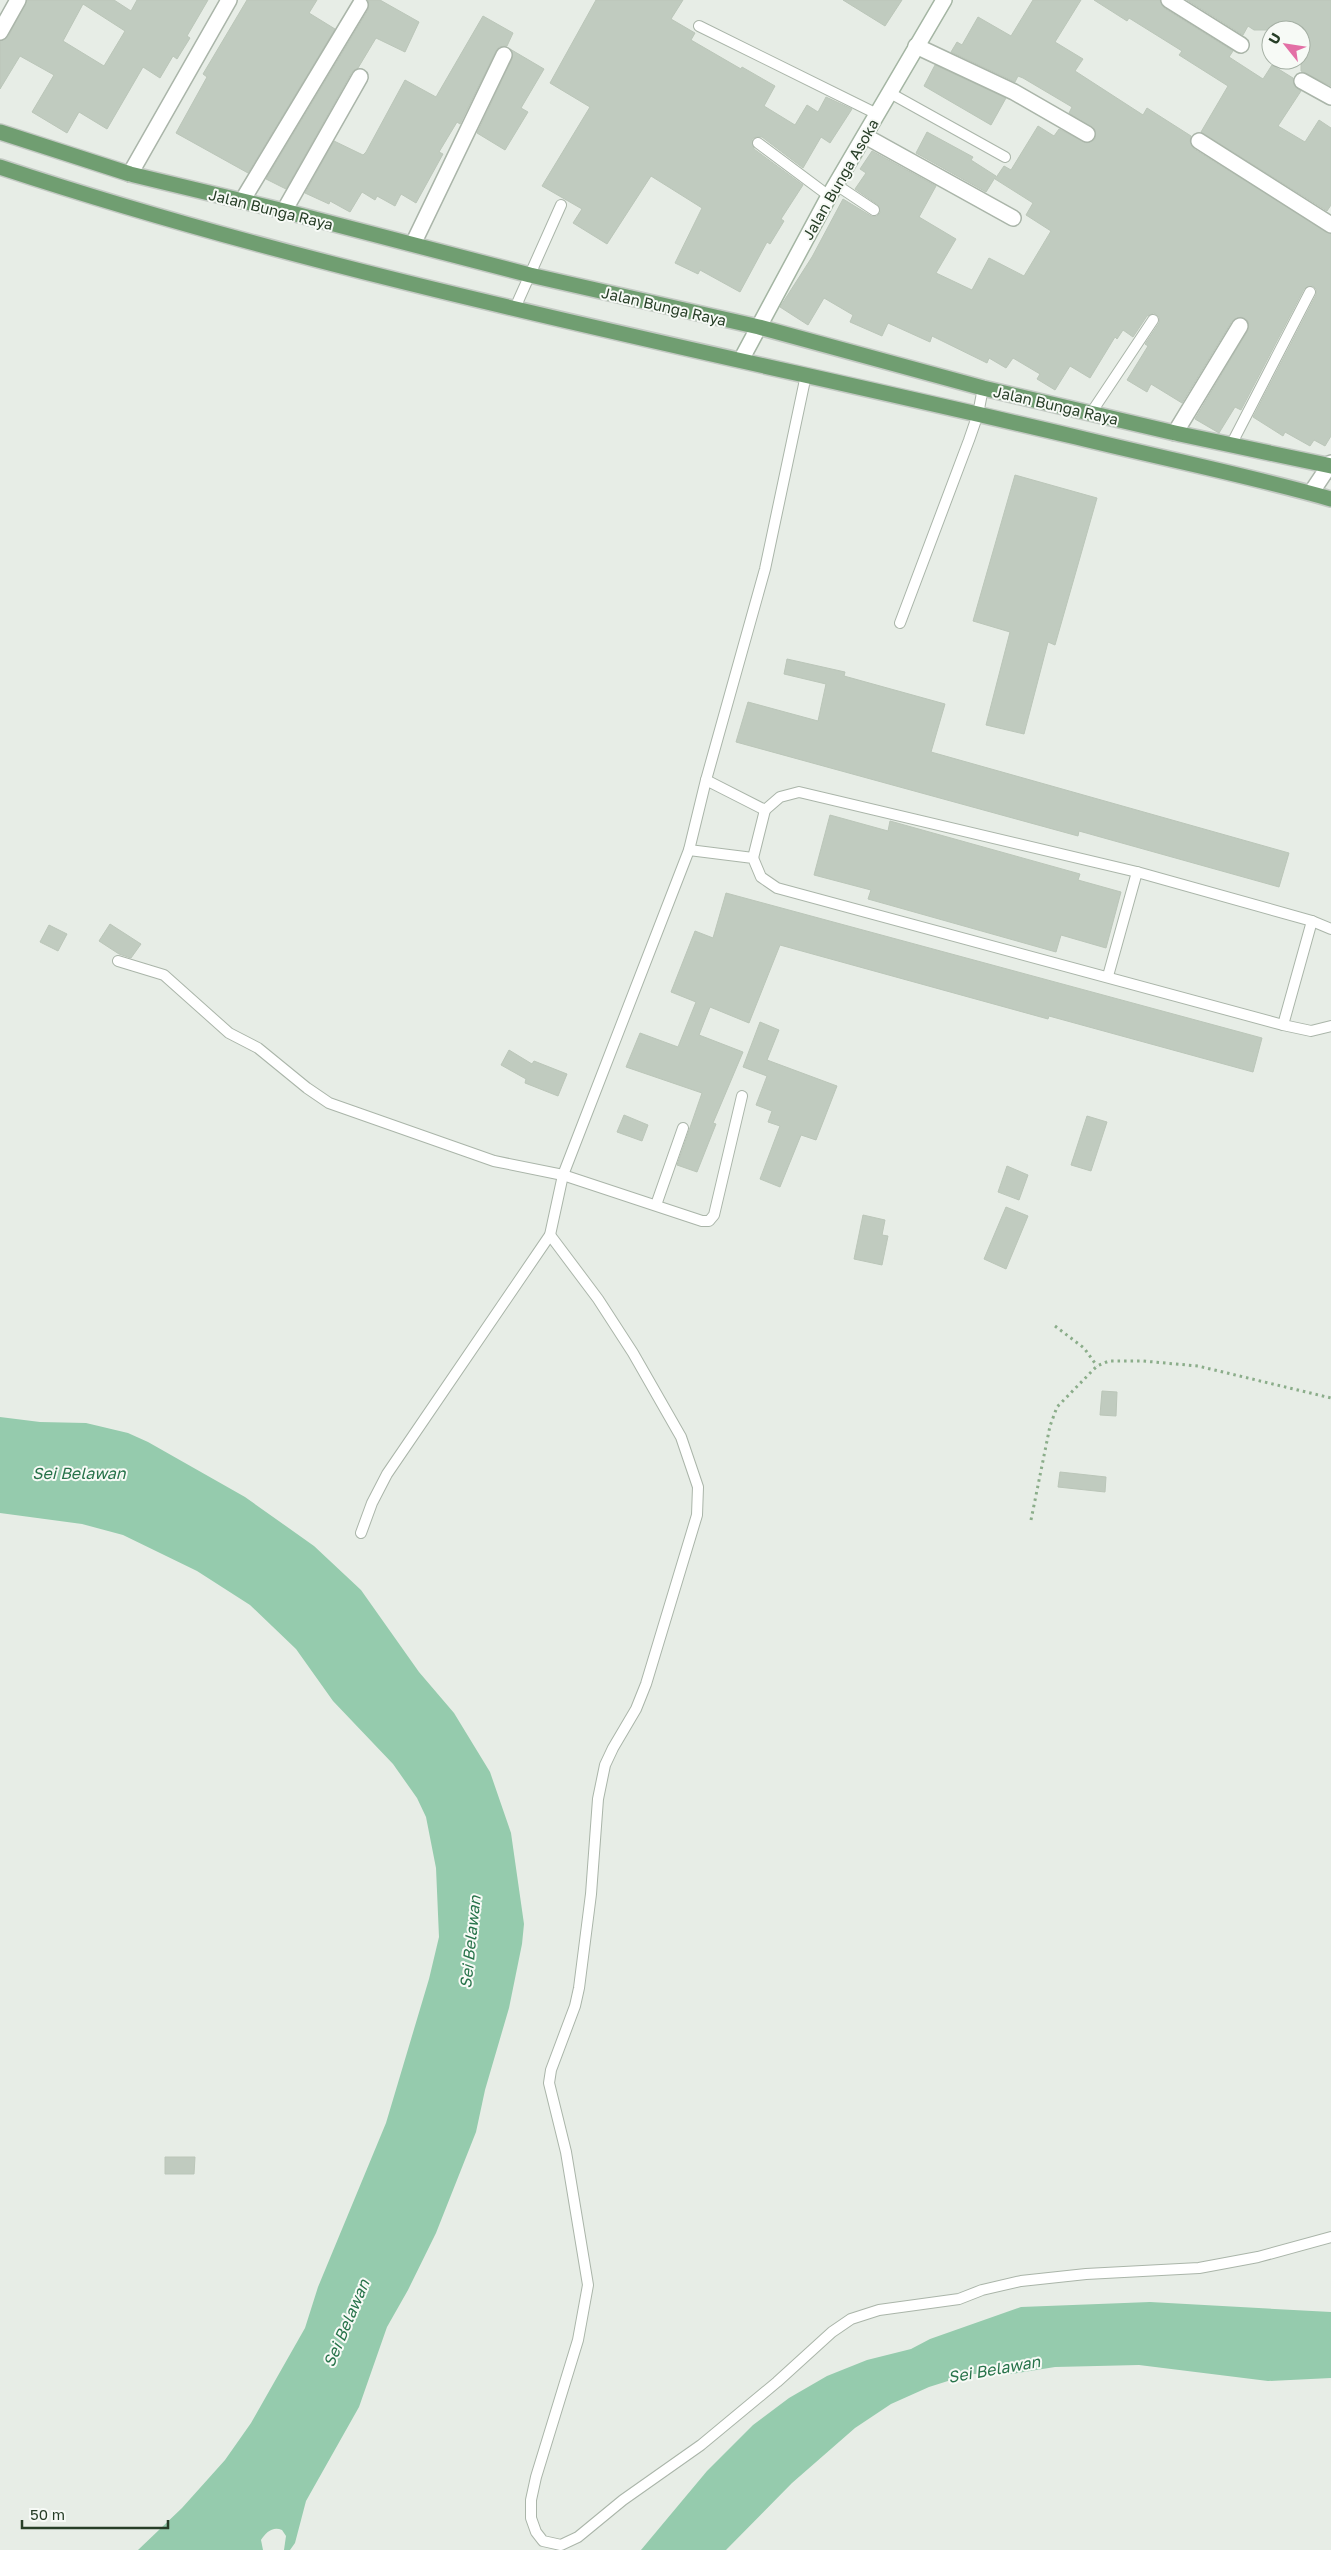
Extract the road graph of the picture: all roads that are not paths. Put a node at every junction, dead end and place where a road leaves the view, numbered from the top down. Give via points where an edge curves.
1 (18, 0) edge
2 (229, 0) edge
3 (944, 0) edge
4 (1169, 0) edge
5 (360, 5) dead end
6 (698, 26) dead end
7 (0, 32) edge
8 (1241, 44) dead end
9 (916, 46) junction
10 (504, 55) dead end
11 (360, 77) dead end
12 (1302, 81) dead end
13 (890, 92) junction
14 (1331, 97) edge
15 (877, 114) junction
16 (0, 132) edge
17 (1087, 134) dead end
18 (864, 136) junction
19 (1199, 141) dead end
20 (758, 143) dead end
21 (1005, 157) dead end
22 (0, 167) edge
23 (130, 174) junction
24 (832, 190) junction
25 (242, 202) junction
26 (561, 205) dead end
27 (874, 210) dead end
28 (284, 212) junction
29 (1014, 218) dead end
30 (1331, 225) edge
31 (413, 244) junction
32 (530, 275) junction
33 (1310, 292) dead end
34 (515, 308) junction
35 (1153, 320) dead end
36 (1240, 326) dead end
37 (759, 327) junction
38 (741, 360) junction
39 (806, 375) junction
40 (983, 388) junction
41 (1091, 413) junction
42 (978, 414) junction
43 (1175, 433) junction
44 (1231, 444) junction
45 (1331, 465) edge
46 (1311, 493) junction
47 (1331, 499) edge
48 (900, 623) dead end
49 (706, 780) junction
50 (765, 810) junction
51 (689, 850) junction
52 (753, 858) junction
53 (1137, 872) junction
54 (1312, 921) junction
55 (1331, 929) edge
56 (118, 961) dead end
57 (1108, 976) junction
58 (1283, 1025) junction
59 (1331, 1026) edge
60 (742, 1096) dead end
61 (683, 1128) dead end
62 (563, 1176) junction
63 (656, 1204) junction
64 (550, 1235) junction
65 (361, 1533) dead end
66 (1331, 2237) edge

1 - 7 street
2 - 23 street
3 - 9 street, Jalan Bunga Asoka
4 - 8 street
5 - 25 street
6 - 15 lane
9 - 13 street, Jalan Bunga Asoka
9 - 17 street via 1014,92
10 - 31 street
11 - 28 street
12 - 14 street
13 - 15 street, Jalan Bunga Asoka
13 - 21 lane
15 - 18 street, Jalan Bunga Asoka
16 - 23 main road, Jalan Bunga Raya
18 - 24 street, Jalan Bunga Asoka
18 - 29 street
19 - 30 street
20 - 24 lane
22 - 34 main road, Jalan Bunga Raya via 119,206 415,285
23 - 25 main road, Jalan Bunga Raya
24 - 27 lane
24 - 37 street, Jalan Bunga Asoka
25 - 28 main road, Jalan Bunga Raya
26 - 32 lane
28 - 31 main road, Jalan Bunga Raya
31 - 32 main road, Jalan Bunga Raya
32 - 34 lane
32 - 37 main road, Jalan Bunga Raya
33 - 44 lane
34 - 38 main road, Jalan Bunga Raya
35 - 41 lane
36 - 43 street
37 - 38 street, Jalan Bunga Asoka
37 - 40 main road, Jalan Bunga Raya
38 - 39 main road, Jalan Bunga Raya
39 - 42 main road, Jalan Bunga Raya
39 - 49 lane via 765,569
40 - 41 main road, Jalan Bunga Raya
40 - 42 lane
41 - 43 main road, Jalan Bunga Raya
42 - 46 main road, Jalan Bunga Raya
42 - 48 lane
43 - 44 main road, Jalan Bunga Raya
44 - 45 main road, Jalan Bunga Raya
45 - 46 street
46 - 47 main road, Jalan Bunga Raya
49 - 50 lane
49 - 51 lane
50 - 52 lane
50 - 53 lane via 780,797 799,792
51 - 52 lane
51 - 62 lane
52 - 57 lane via 761,877 777,888
53 - 54 lane
53 - 57 lane
54 - 55 lane
54 - 58 lane
56 - 62 lane via 164,975 229,1033 258,1048 329,1103 494,1161
57 - 58 lane
58 - 59 lane via 1311,1031
60 - 63 lane via 714,1216 709,1221 702,1221
61 - 63 lane
62 - 63 lane
62 - 64 lane
64 - 65 lane via 387,1474
64 - 66 lane via 598,1299 662,1401 681,1437 698,1487 697,1516 649,1675 636,1709 605,1765 598,1799 592,1894 579,1988 549,2083 566,2152 588,2285 578,2340 536,2477 531,2518 543,2541 561,2544 578,2537 623,2500 701,2445 832,2332 856,2317 879,2310 959,2299 1021,2281 1199,2268 1258,2258

